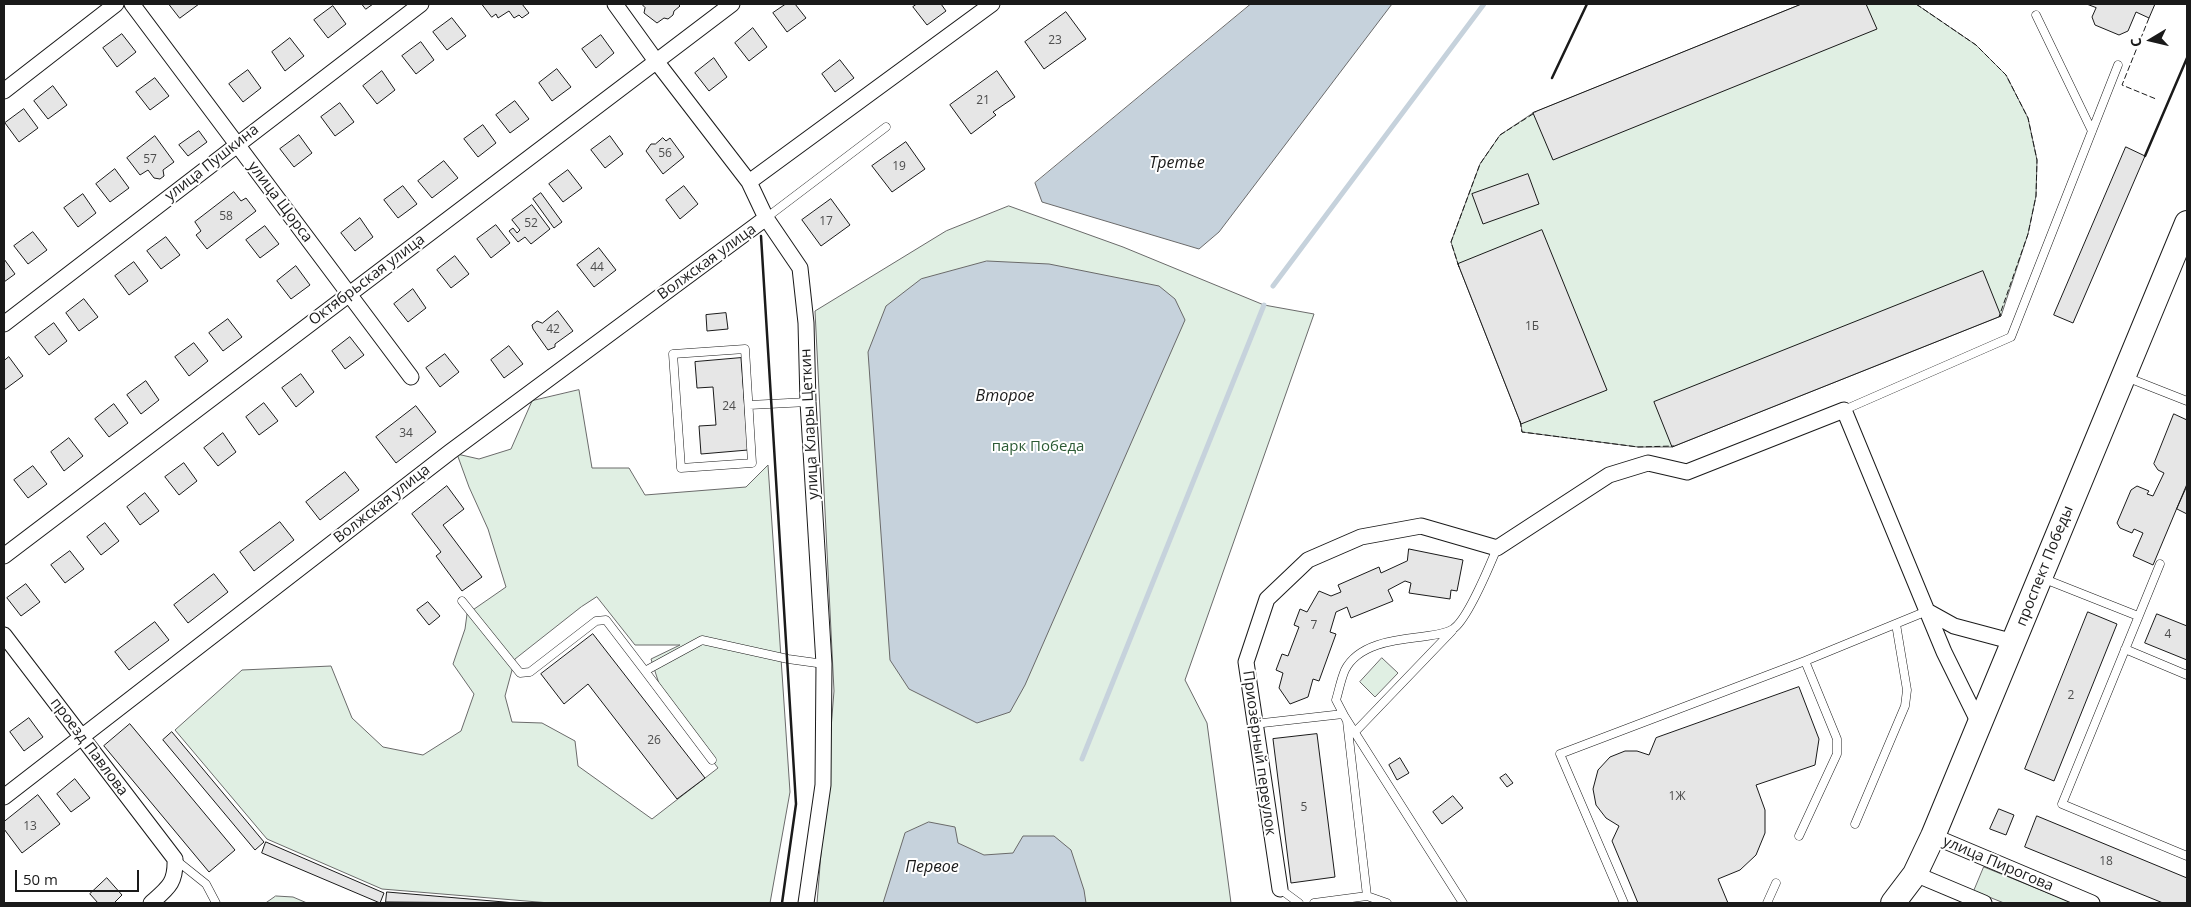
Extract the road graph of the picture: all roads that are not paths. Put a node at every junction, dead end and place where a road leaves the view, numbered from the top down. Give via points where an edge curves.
1 (116, 4) edge
2 (132, 4) edge
3 (422, 4) edge
4 (615, 4) edge
5 (732, 4) edge
6 (992, 4) edge
7 (2036, 15) dead end
8 (656, 60) junction
9 (2118, 65) dead end
10 (4, 91) edge
11 (886, 127) dead end
12 (2092, 131) junction
13 (237, 144) junction
14 (749, 182) junction
15 (766, 218) junction
16 (2187, 223) edge
17 (349, 294) junction
18 (4, 324) edge
19 (2123, 376) junction
20 (411, 377) dead end
21 (808, 402) junction
22 (2187, 402) edge
23 (749, 405) junction
24 (1844, 410) junction
25 (1497, 548) junction
26 (4, 556) edge
27 (2160, 564) dead end
28 (2040, 578) junction
29 (462, 600) dead end
30 (1927, 611) junction
31 (2138, 616) junction
32 (1896, 624) junction
33 (1454, 628) junction
34 (4, 635) edge
35 (2014, 642) junction
36 (2125, 649) junction
37 (1805, 661) junction
38 (824, 664) junction
39 (645, 671) junction
40 (2187, 675) edge
41 (1343, 714) junction
42 (1979, 723) junction
43 (1254, 724) junction
44 (1355, 732) junction
45 (82, 737) junction
46 (712, 760) dead end
47 (4, 797) edge
48 (1855, 824) dead end
49 (1799, 836) dead end
50 (1933, 836) junction
51 (2187, 856) edge
52 (174, 859) junction
53 (1915, 874) junction
54 (1776, 883) dead end
55 (1280, 889) joint
56 (1367, 896) junction
57 (151, 903) edge
58 (216, 903) edge
59 (806, 903) edge
60 (1299, 903) edge
61 (1314, 903) edge
62 (1387, 903) edge
63 (1463, 903) edge
64 (1624, 903) edge
65 (1767, 903) edge
66 (1893, 903) edge
67 (1984, 903) edge
68 (2092, 903) edge

1 - 10 street
2 - 13 street, улица Щорса
3 - 13 street, улица Пушкина
4 - 8 street, улица Клары Цеткин
5 - 8 street, Октябрьская улица
6 - 14 street
7 - 12 lane
8 - 14 street, улица Клары Цеткин
8 - 17 street, Октябрьская улица
9 - 12 lane
11 - 15 lane
12 - 24 lane via 2011,337
13 - 17 street, улица Щорса
13 - 18 street, улица Пушкина
14 - 15 street, улица Клары Цеткин
15 - 21 street, улица Клары Цеткин via 800,268 806,323
15 - 45 street, Волжская улица via 450,452
16 - 19 main road, проспект Победы
17 - 20 street, улица Щорса
17 - 26 street, Октябрьская улица
19 - 22 lane
19 - 28 main road, проспект Победы
21 - 23 lane
21 - 38 street, улица Клары Цеткин
23 - 23 lane via 745,348 673,354 681,468 752,463
24 - 25 street via 1687,472 1648,463 1609,475
24 - 30 street
25 - 33 lane via 1480,590
25 - 43 street, Приозёрный переулок via 1420,526 1361,537 1308,560 1267,599 1246,662
27 - 31 lane
28 - 31 lane
28 - 35 main road, проспект Победы
29 - 39 lane via 520,673 530,672 596,621 606,620
30 - 32 lane
30 - 35 street via 1954,626
30 - 42 street
31 - 36 lane
32 - 37 lane
32 - 48 lane via 1907,690 1905,706
33 - 41 lane via 1369,648 1356,656 1346,670 1336,700
33 - 44 lane
34 - 45 street, проезд Павлова
35 - 42 main road, проспект Победы
36 - 40 lane
36 - 51 lane via 2062,804
37 - 49 lane via 1837,739 1837,754
37 - 64 lane via 1560,754
38 - 39 lane via 702,640
38 - 59 street, улица Клары Цеткин via 823,785
39 - 46 lane
41 - 43 lane
41 - 44 lane
41 - 56 lane via 1347,721
42 - 50 main road, проспект Победы
43 - 55 street, Приозёрный переулок
44 - 63 lane
45 - 47 street, Волжская улица
45 - 52 street, проезд Павлова
50 - 53 main road, проспект Победы
50 - 68 street, улица Пирогова
52 - 57 street via 171,885
52 - 58 lane via 206,884
53 - 66 main road, проспект Победы
53 - 67 street
54 - 65 lane
55 - 60 lane
56 - 61 lane
56 - 62 lane

